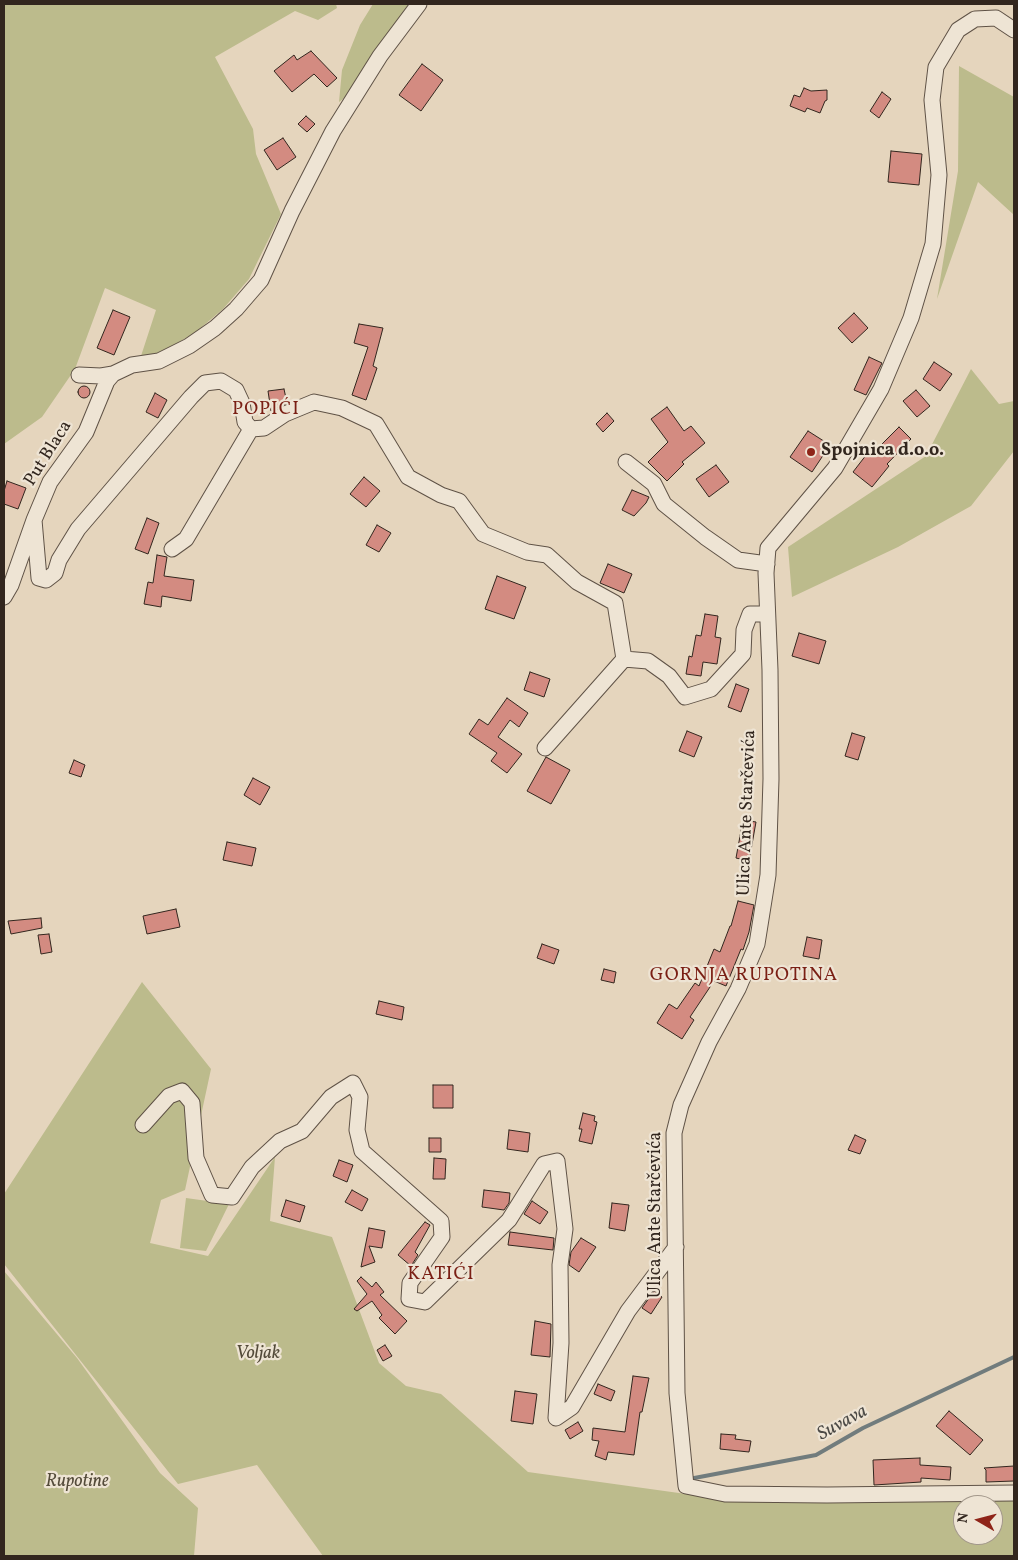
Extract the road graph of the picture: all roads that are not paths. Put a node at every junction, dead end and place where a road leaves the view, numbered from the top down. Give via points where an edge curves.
1 (419, 4) edge
2 (1014, 30) edge
3 (113, 374) junction
4 (79, 375) dead end
5 (251, 429) junction
6 (626, 462) dead end
7 (34, 520) junction
8 (172, 549) dead end
9 (766, 564) junction
10 (8, 591) edge
11 (768, 614) junction
12 (624, 659) junction
13 (545, 748) dead end
14 (143, 1125) dead end
15 (676, 1247) junction
16 (1014, 1493) edge

1 - 3 street via 380,56 333,131 261,280 216,328 189,346 160,361 132,365
2 - 9 street, Ulica Ante Starčevića via 996,18 975,19 958,30 936,67 932,100 938,176 933,244 911,318 881,389 835,468 768,548
3 - 4 street
3 - 7 street, Put Blaca via 86,432 50,482
5 - 7 street via 245,422 236,390 221,382 205,383 78,529 59,560 55,574 46,580 39,578
5 - 8 street via 186,539
5 - 12 street via 264,428 285,414 314,402 342,408 376,424 408,477 459,501 483,534 547,556 577,582 615,603
6 - 9 street via 654,484 664,504 705,537 738,560
7 - 10 street, Put Blaca
9 - 11 street, Ulica Ante Starčevića
11 - 12 street via 750,614 744,630 743,654 711,689 686,697 669,676 648,661
11 - 15 street, Ulica Ante Starčevića via 772,779 768,875 757,944 681,1105 674,1133
12 - 13 street
14 - 15 street via 169,1096 182,1091 192,1103 196,1158 212,1195 232,1198 252,1167 280,1141 302,1131 331,1097 353,1083 360,1097 357,1130 362,1150 441,1221 442,1238 410,1282 409,1299 425,1302 509,1220 544,1164 557,1162 565,1230 560,1265 562,1344 556,1418 572,1407 628,1311
15 - 16 street, Ulica Ante Starčevića via 677,1393 686,1486 725,1494

